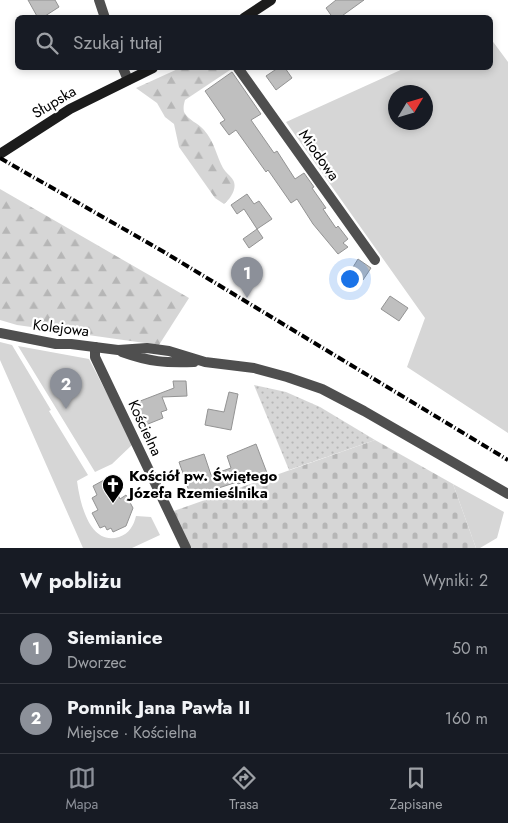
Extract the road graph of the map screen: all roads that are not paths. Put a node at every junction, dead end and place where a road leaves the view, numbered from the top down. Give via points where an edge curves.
1 (99, 0) edge
2 (271, 0) edge
3 (104, 15) edge
4 (248, 15) edge
5 (124, 70) edge
6 (149, 70) edge
7 (239, 70) edge
8 (128, 80) junction
9 (0, 154) edge
10 (375, 260) dead end
11 (0, 333) edge
12 (95, 347) junction
13 (508, 494) edge
14 (186, 548) edge

1 - 3 street
2 - 4 main road
5 - 8 street
6 - 8 main road, Słupska
7 - 10 street, Miodowa
8 - 9 main road, Słupska via 70,109
11 - 12 street, Kolejowa via 56,344
12 - 13 street, Kolejowa via 162,350 205,362 254,368 286,377 364,411
12 - 14 street, Kościelna via 95,357

